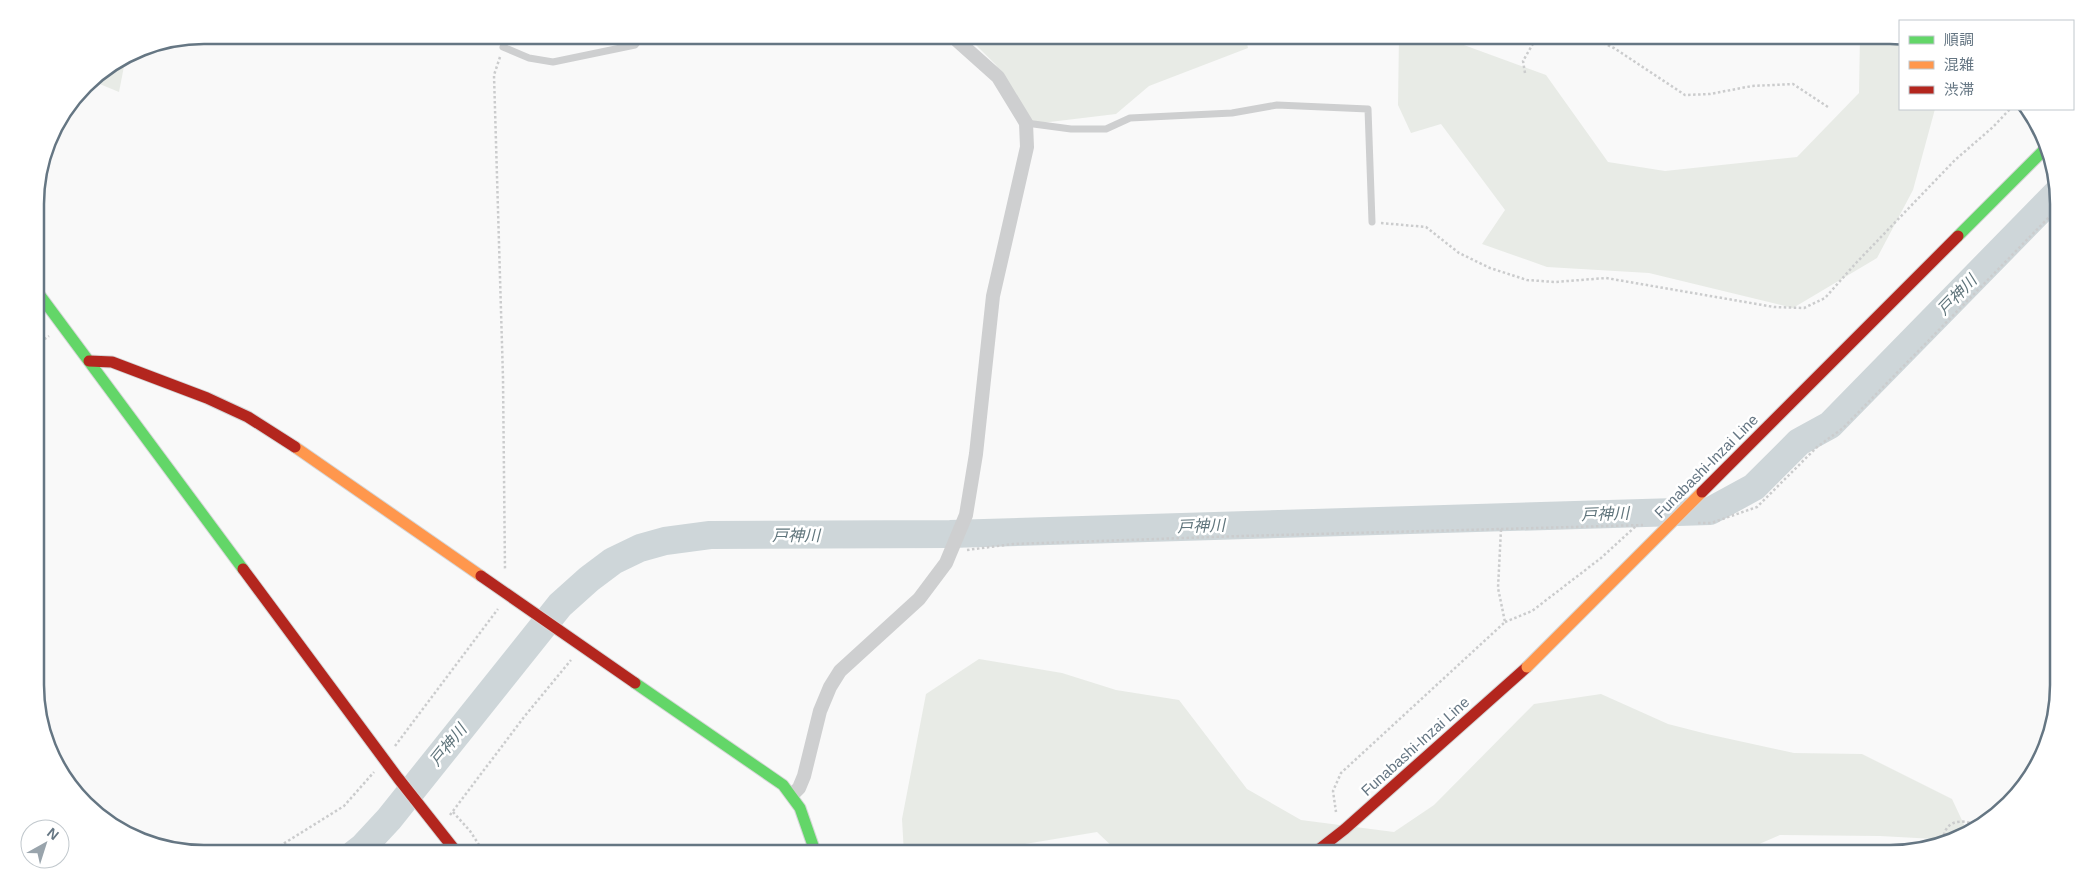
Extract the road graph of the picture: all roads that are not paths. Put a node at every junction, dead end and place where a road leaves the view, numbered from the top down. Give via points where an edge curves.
1 (636, 44) edge
2 (961, 44) edge
3 (503, 47) road end
4 (1026, 123) junction
5 (2041, 153) edge
6 (1372, 222) road end
7 (44, 301) edge
8 (89, 361) junction
9 (793, 794) junction
10 (451, 845) edge
11 (813, 845) edge
12 (1325, 845) edge

1 - 3 lane via 553,62 529,58
2 - 4 street via 998,77
4 - 6 lane via 1071,129 1106,129 1130,118 1232,113 1277,105 1368,109
4 - 9 street via 1026,147 993,296 966,515 946,563 919,599 840,671 830,687 820,710 804,776
5 - 12 street, Funabashi-Inzai Line, bridge via 1527,667
7 - 8 street
8 - 9 street via 112,362 248,417
8 - 10 street
9 - 11 street via 801,807

